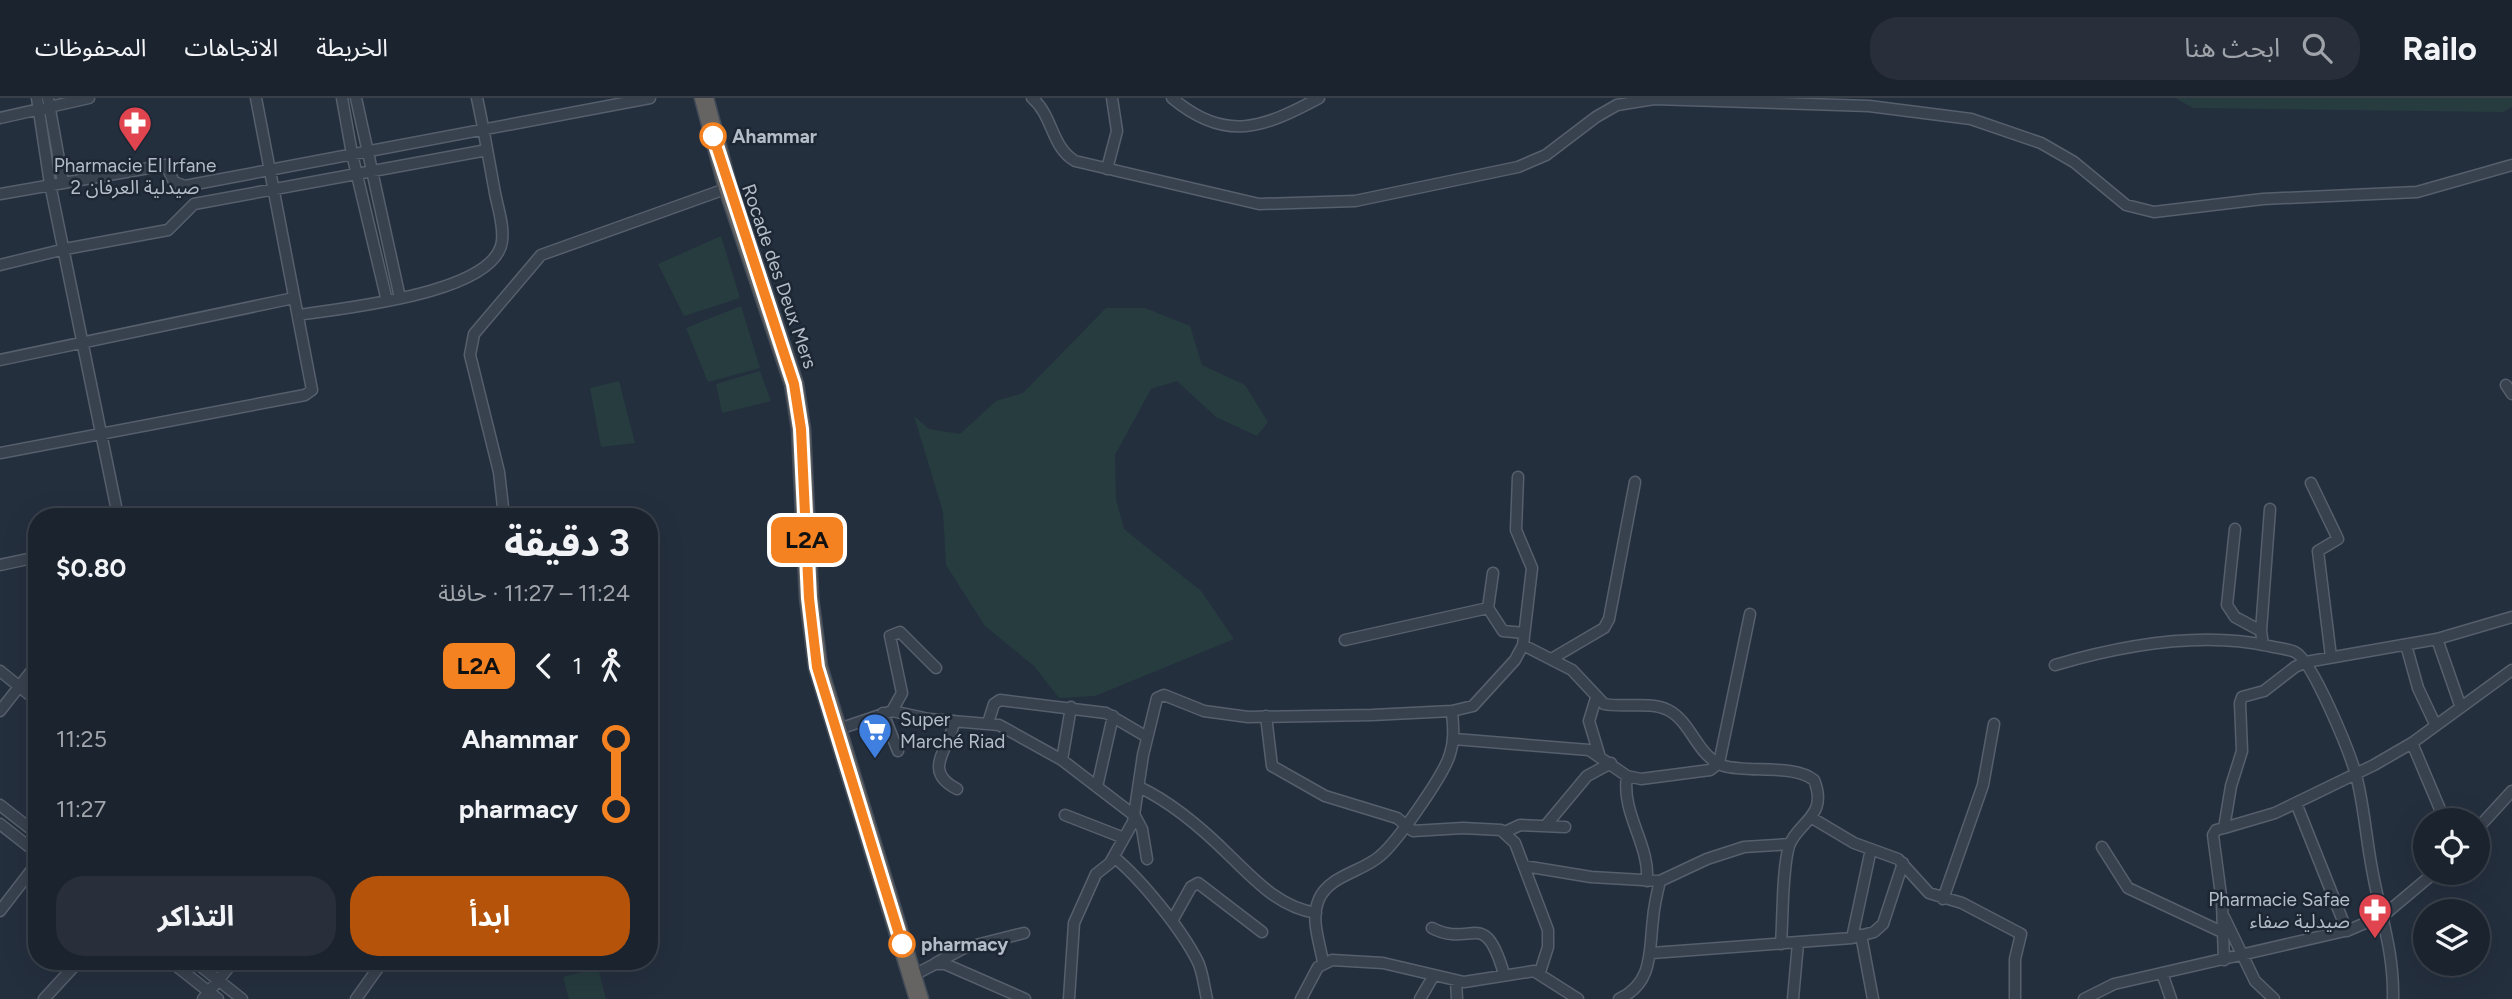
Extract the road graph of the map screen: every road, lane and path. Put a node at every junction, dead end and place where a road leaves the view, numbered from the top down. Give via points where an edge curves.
1 (37, 98) edge
2 (89, 98) edge
3 (256, 98) edge
4 (342, 98) edge
5 (356, 98) edge
6 (477, 98) edge
7 (650, 98) edge
8 (704, 98) edge
9 (1032, 98) edge
10 (1112, 98) edge
11 (1172, 98) edge
12 (1320, 98) edge
13 (1633, 100) edge
14 (49, 102) edge
15 (1614, 102) edge
16 (38, 110) junction
17 (0, 118) edge
18 (484, 130) junction
19 (487, 150) junction
20 (366, 153) junction
21 (352, 155) junction
22 (2512, 165) edge
23 (1107, 169) junction
24 (270, 170) junction
25 (373, 174) junction
26 (358, 176) junction
27 (63, 182) junction
28 (50, 184) junction
29 (727, 188) junction
30 (274, 190) junction
31 (0, 194) edge
32 (65, 249) junction
33 (0, 265) edge
34 (295, 298) junction
35 (400, 299) junction
36 (387, 301) junction
37 (299, 314) junction
38 (82, 343) junction
39 (0, 360) edge
40 (100, 432) junction
41 (0, 453) edge
42 (1518, 477) dead end
43 (1635, 482) dead end
44 (2311, 483) dead end
45 (116, 508) edge
46 (503, 508) edge
47 (2270, 509) dead end
48 (2235, 529) dead end
49 (28, 559) edge
50 (0, 565) edge
51 (1493, 573) dead end
52 (1488, 608) junction
53 (1751, 614) dead end
54 (2512, 617) edge
55 (2261, 631) junction
56 (1524, 633) junction
57 (2438, 639) junction
58 (1345, 640) dead end
59 (1523, 645) junction
60 (2263, 645) junction
61 (2406, 645) junction
62 (2331, 657) junction
63 (1553, 658) junction
64 (2306, 662) junction
65 (2055, 665) dead end
66 (936, 668) dead end
67 (2512, 670) edge
68 (0, 671) edge
69 (28, 676) edge
70 (19, 687) junction
71 (28, 694) edge
72 (1596, 698) junction
73 (2460, 705) junction
74 (1071, 707) junction
75 (0, 710) edge
76 (1452, 711) junction
77 (888, 712) junction
78 (1113, 716) junction
79 (1266, 716) junction
80 (954, 721) junction
81 (988, 723) junction
82 (1994, 723) dead end
83 (2435, 724) junction
84 (836, 730) junction
85 (1147, 737) junction
86 (1454, 738) junction
87 (2412, 743) junction
88 (898, 751) dead end
89 (1599, 754) junction
90 (1062, 760) junction
91 (1611, 763) junction
92 (1719, 763) junction
93 (2356, 774) junction
94 (1627, 776) junction
95 (1097, 787) junction
96 (1139, 788) junction
97 (957, 789) dead end
98 (2512, 791) edge
99 (2296, 803) junction
100 (0, 805) edge
101 (2440, 808) edge
102 (1065, 815) dead end
103 (2490, 815) edge
104 (1135, 816) junction
105 (1812, 818) junction
106 (0, 824) edge
107 (1406, 824) junction
108 (1547, 824) junction
109 (28, 827) edge
110 (1565, 827) dead end
111 (2224, 828) junction
112 (1505, 832) junction
113 (1124, 838) junction
114 (1790, 844) junction
115 (28, 846) edge
116 (2102, 847) dead end
117 (1871, 849) junction
118 (1114, 857) junction
119 (1147, 859) dead end
120 (1902, 863) junction
121 (1524, 866) junction
122 (28, 875) edge
123 (1647, 881) junction
124 (1660, 881) junction
125 (2420, 885) edge
126 (1943, 899) junction
127 (0, 911) edge
128 (1316, 913) junction
129 (2222, 913) junction
130 (2384, 915) junction
131 (1172, 921) junction
132 (1432, 928) dead end
133 (2347, 931) junction
134 (1262, 932) dead end
135 (2222, 932) junction
136 (1024, 933) dead end
137 (1857, 937) junction
138 (1798, 943) junction
139 (1781, 944) junction
140 (1652, 953) junction
141 (2244, 954) junction
142 (2224, 960) junction
143 (1323, 963) junction
144 (935, 964) junction
145 (71, 970) edge
146 (180, 970) edge
147 (205, 970) edge
148 (227, 970) edge
149 (377, 970) edge
150 (1540, 972) junction
151 (2162, 973) junction
152 (1504, 974) junction
153 (1434, 975) junction
154 (912, 976) junction
155 (218, 981) junction
156 (1456, 981) junction
157 (210, 997) edge
158 (44, 999) edge
159 (242, 999) edge
160 (356, 999) edge
161 (919, 999) edge
162 (1025, 999) edge
163 (1069, 999) edge
164 (1207, 999) edge
165 (1301, 999) edge
166 (1420, 999) edge
167 (1457, 999) edge
168 (1578, 999) edge
169 (1619, 999) edge
170 (1793, 999) edge
171 (1873, 999) edge
172 (2015, 999) edge
173 (2084, 999) edge
174 (2171, 999) edge
175 (2274, 999) edge
176 (2393, 999) edge

1 - 16 street
2 - 14 street
3 - 24 street
4 - 21 street
5 - 20 street
6 - 18 street
7 - 18 street
8 - 29 highway, Rocade des Deux Mers
9 - 23 street via 1064,153 1075,161
10 - 23 street via 1116,139
11 - 12 street via 1204,121 1234,128 1264,124
13 - 15 street
13 - 22 street via 1869,106 1971,119 2051,148 2126,205 2154,212 2263,199 2417,192
14 - 16 street
14 - 27 street
15 - 23 street via 1534,161 1355,201 1259,204
16 - 17 street
16 - 28 street
18 - 19 street
18 - 20 street
19 - 25 street
19 - 35 street via 501,223 500,250 481,270 463,279
20 - 21 street
20 - 25 street
21 - 24 street
21 - 26 street
24 - 27 street via 185,186 174,182 166,165
24 - 30 street
25 - 26 street
25 - 35 street
26 - 30 street
26 - 36 street
27 - 28 street
28 - 31 street
28 - 32 street
29 - 46 street via 541,255 474,334 470,355 499,472
29 - 84 highway, Rocade des Deux Mers via 794,384 801,429 811,626 817,667
30 - 32 street via 194,204 169,230
30 - 34 street
32 - 33 street
32 - 38 street
34 - 37 street
34 - 38 street
35 - 36 street
36 - 37 street
37 - 40 street via 313,385 309,393
38 - 39 street
38 - 40 street
40 - 41 street
40 - 45 street
42 - 56 street via 1516,530 1532,568
43 - 63 street via 1609,619 1604,628
44 - 62 street via 2338,539 2318,551
47 - 55 street
48 - 55 street via 2227,605 2235,617
49 - 50 street
51 - 52 street
52 - 56 street via 1503,631
52 - 58 street
53 - 92 street
54 - 57 street
55 - 60 street
56 - 59 street
57 - 61 street
57 - 73 street
59 - 63 street
59 - 76 street via 1477,703
60 - 64 street via 2295,652
60 - 65 street via 2202,639 2119,650
61 - 62 street
61 - 83 street via 2418,688
62 - 64 street
63 - 72 street via 1579,676
64 - 93 street
64 - 111 street via 2264,691 2241,700 2242,751
66 - 77 street via 900,632 890,636 902,693
67 - 73 street
68 - 70 street
69 - 70 street
70 - 71 street
70 - 75 street
72 - 89 street via 1589,721
72 - 92 street via 1607,705 1670,711
73 - 83 street
74 - 78 street
74 - 81 street via 1000,700
74 - 90 street
76 - 79 street
76 - 86 street
77 - 80 street
77 - 84 street
77 - 88 street
78 - 85 street
78 - 95 street
79 - 85 street via 1214,713 1161,695
79 - 107 street via 1271,763 1277,770 1325,796
80 - 81 street
80 - 97 street via 938,763 947,784
81 - 90 street
82 - 126 street via 1983,785
83 - 87 street
84 - 154 highway, Rocade des Deux Mers
85 - 96 street
86 - 89 street
86 - 107 street via 1448,760
87 - 93 street
87 - 101 street
89 - 91 street
90 - 95 street
91 - 94 street
91 - 108 street via 1587,776
92 - 94 street via 1710,770 1661,778
92 - 105 street via 1811,777 1816,790
93 - 99 street
93 - 130 street via 2372,873
94 - 123 street via 1630,818 1646,857
95 - 104 street
96 - 104 street
96 - 128 street via 1204,832 1280,901
98 - 103 street
99 - 111 street
99 - 133 street
100 - 109 street
102 - 113 street
104 - 113 street
104 - 119 street
105 - 114 street
105 - 117 street
106 - 115 street
107 - 112 street via 1413,831 1483,828
107 - 128 street via 1379,857 1328,887
108 - 110 street
108 - 112 street via 1520,825
111 - 129 street via 2213,835
112 - 121 street
113 - 118 street
114 - 124 street via 1744,847
114 - 139 street
116 - 135 street via 2128,888
117 - 120 street
117 - 137 street
118 - 131 street
118 - 163 street via 1096,874 1074,923
120 - 126 street via 1924,889
120 - 137 street via 1880,929
121 - 123 street
121 - 150 street via 1548,930
122 - 127 street
123 - 124 street
124 - 140 street via 1652,921
125 - 130 street
126 - 172 street via 1962,903 2021,934 2015,959
128 - 143 street
129 - 135 street
129 - 141 street
130 - 133 street
130 - 176 street via 2393,958
131 - 134 street via 1191,887 1198,883
131 - 164 street via 1199,965
132 - 152 street via 1491,939
133 - 141 street
135 - 142 street
136 - 144 street via 964,948
137 - 138 street
137 - 171 street
138 - 139 street
138 - 170 street
139 - 140 street
140 - 169 street via 1640,981
141 - 142 street
141 - 175 street via 2255,981
142 - 151 street
143 - 153 street via 1383,963
143 - 165 street
144 - 154 street
144 - 162 street via 953,965
145 - 158 street
146 - 157 street
147 - 155 street
148 - 155 street
149 - 160 street
150 - 152 street
150 - 168 street
151 - 173 street via 2114,984
151 - 174 street
152 - 156 street
153 - 156 street
153 - 166 street
154 - 161 highway, Rocade des Deux Mers
155 - 157 street
155 - 159 street
156 - 167 street

